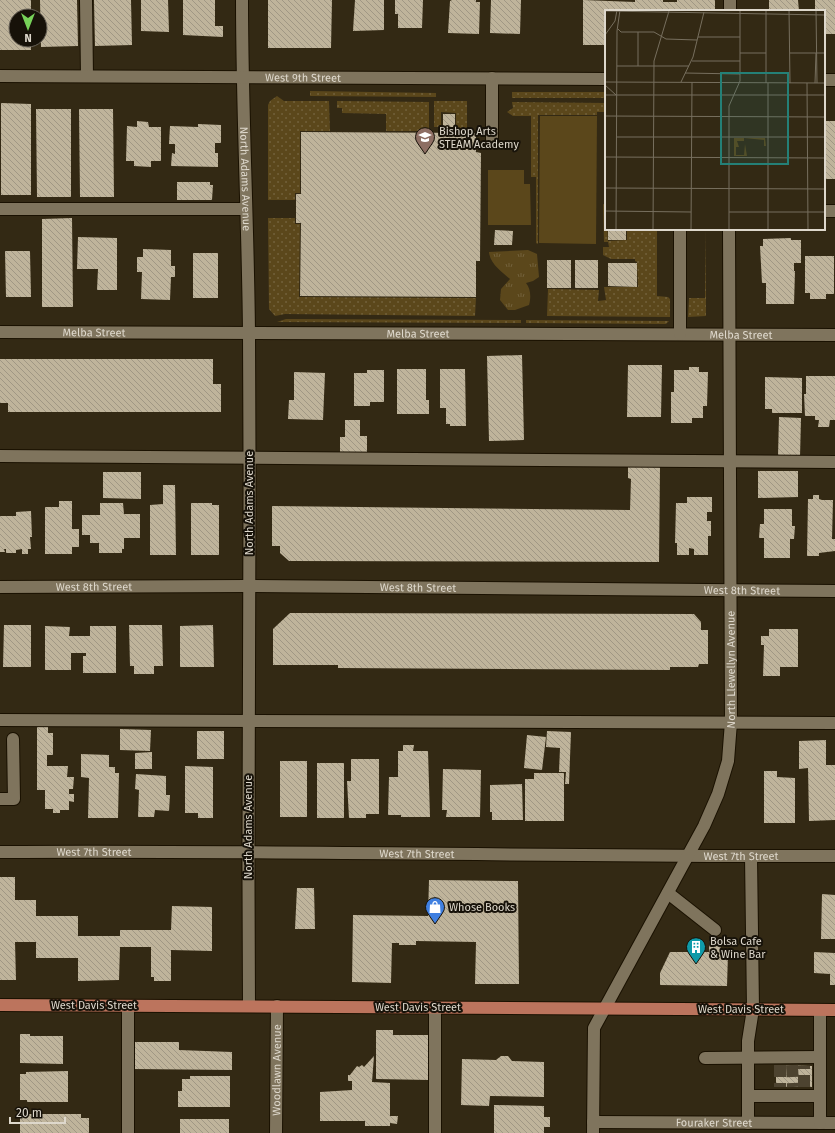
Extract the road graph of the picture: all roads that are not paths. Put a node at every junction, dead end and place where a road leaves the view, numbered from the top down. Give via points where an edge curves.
1 (86, 0) edge
2 (242, 0) edge
3 (0, 76) edge
4 (87, 76) junction
5 (242, 77) junction
6 (492, 78) junction
7 (605, 79) edge
8 (492, 139) dead end
9 (0, 209) edge
10 (246, 209) junction
11 (680, 230) edge
12 (729, 230) edge
13 (0, 332) edge
14 (249, 332) junction
15 (680, 334) junction
16 (730, 334) junction
17 (835, 335) edge
18 (0, 456) edge
19 (249, 458) junction
20 (730, 462) junction
21 (835, 462) edge
22 (0, 586) edge
23 (248, 586) junction
24 (731, 591) junction
25 (835, 591) edge
26 (0, 720) edge
27 (248, 721) junction
28 (731, 722) junction
29 (835, 723) edge
30 (13, 739) dead end
31 (0, 799) edge
32 (248, 851) junction
33 (0, 852) edge
34 (688, 856) junction
35 (750, 856) junction
36 (835, 856) edge
37 (668, 893) junction
38 (715, 930) dead end
39 (0, 1005) edge
40 (128, 1006) junction
41 (249, 1006) junction
42 (276, 1006) junction
43 (436, 1008) junction
44 (605, 1008) junction
45 (753, 1010) junction
46 (820, 1010) junction
47 (835, 1010) edge
48 (748, 1057) junction
49 (820, 1057) junction
50 (705, 1058) dead end
51 (748, 1096) junction
52 (820, 1096) junction
53 (748, 1123) junction
54 (820, 1123) junction
55 (835, 1123) edge
56 (593, 1127) edge
57 (128, 1133) edge
58 (276, 1133) edge
59 (435, 1133) edge

1 - 4 street
2 - 5 street, North Adams Avenue
3 - 4 street, West 9th Street
4 - 5 street, West 9th Street
5 - 6 street, West 9th Street
5 - 10 street, North Adams Avenue
6 - 7 street, West 9th Street
6 - 8 street
9 - 10 street
10 - 14 street, North Adams Avenue
11 - 15 street
12 - 16 street, North Llewellyn Avenue
13 - 14 street, Melba Street
14 - 15 street, Melba Street
14 - 19 street, North Adams Avenue
15 - 16 street, Melba Street
16 - 17 street, Melba Street
16 - 20 street, North Llewellyn Avenue
18 - 19 street
19 - 20 street
19 - 23 street, North Adams Avenue
20 - 21 street
20 - 24 street, North Llewellyn Avenue
22 - 23 street, West 8th Street
23 - 24 street, West 8th Street
23 - 27 street, North Adams Avenue
24 - 25 street, West 8th Street
24 - 28 street, North Llewellyn Avenue
26 - 27 street
27 - 28 street
27 - 32 street, North Adams Avenue
28 - 29 street
28 - 34 street, North Llewellyn Avenue via 728,761 718,794
30 - 31 street via 14,799
32 - 33 street, West 7th Street
32 - 34 street, West 7th Street
32 - 41 street, North Adams Avenue
34 - 35 street, West 7th Street
34 - 37 street, North Llewellyn Avenue
35 - 36 street, West 7th Street
35 - 45 street
37 - 38 street
37 - 44 street, North Llewellyn Avenue
39 - 40 main road, West Davis Street
40 - 41 main road, West Davis Street
40 - 57 street
41 - 42 main road, West Davis Street
42 - 43 main road, West Davis Street
42 - 58 street, Woodlawn Avenue
43 - 44 main road, West Davis Street
43 - 59 street
44 - 45 main road, West Davis Street
44 - 56 street, North Llewellyn Avenue via 594,1028
45 - 46 main road, West Davis Street
45 - 48 street
46 - 47 main road, West Davis Street
46 - 49 street
48 - 49 street via 792,1061
48 - 50 street
48 - 51 street
49 - 52 street
51 - 52 street via 792,1092
51 - 53 street
52 - 54 street
53 - 54 street, Fouraker Street
53 - 56 street, Fouraker Street
54 - 55 street, Fouraker Street

